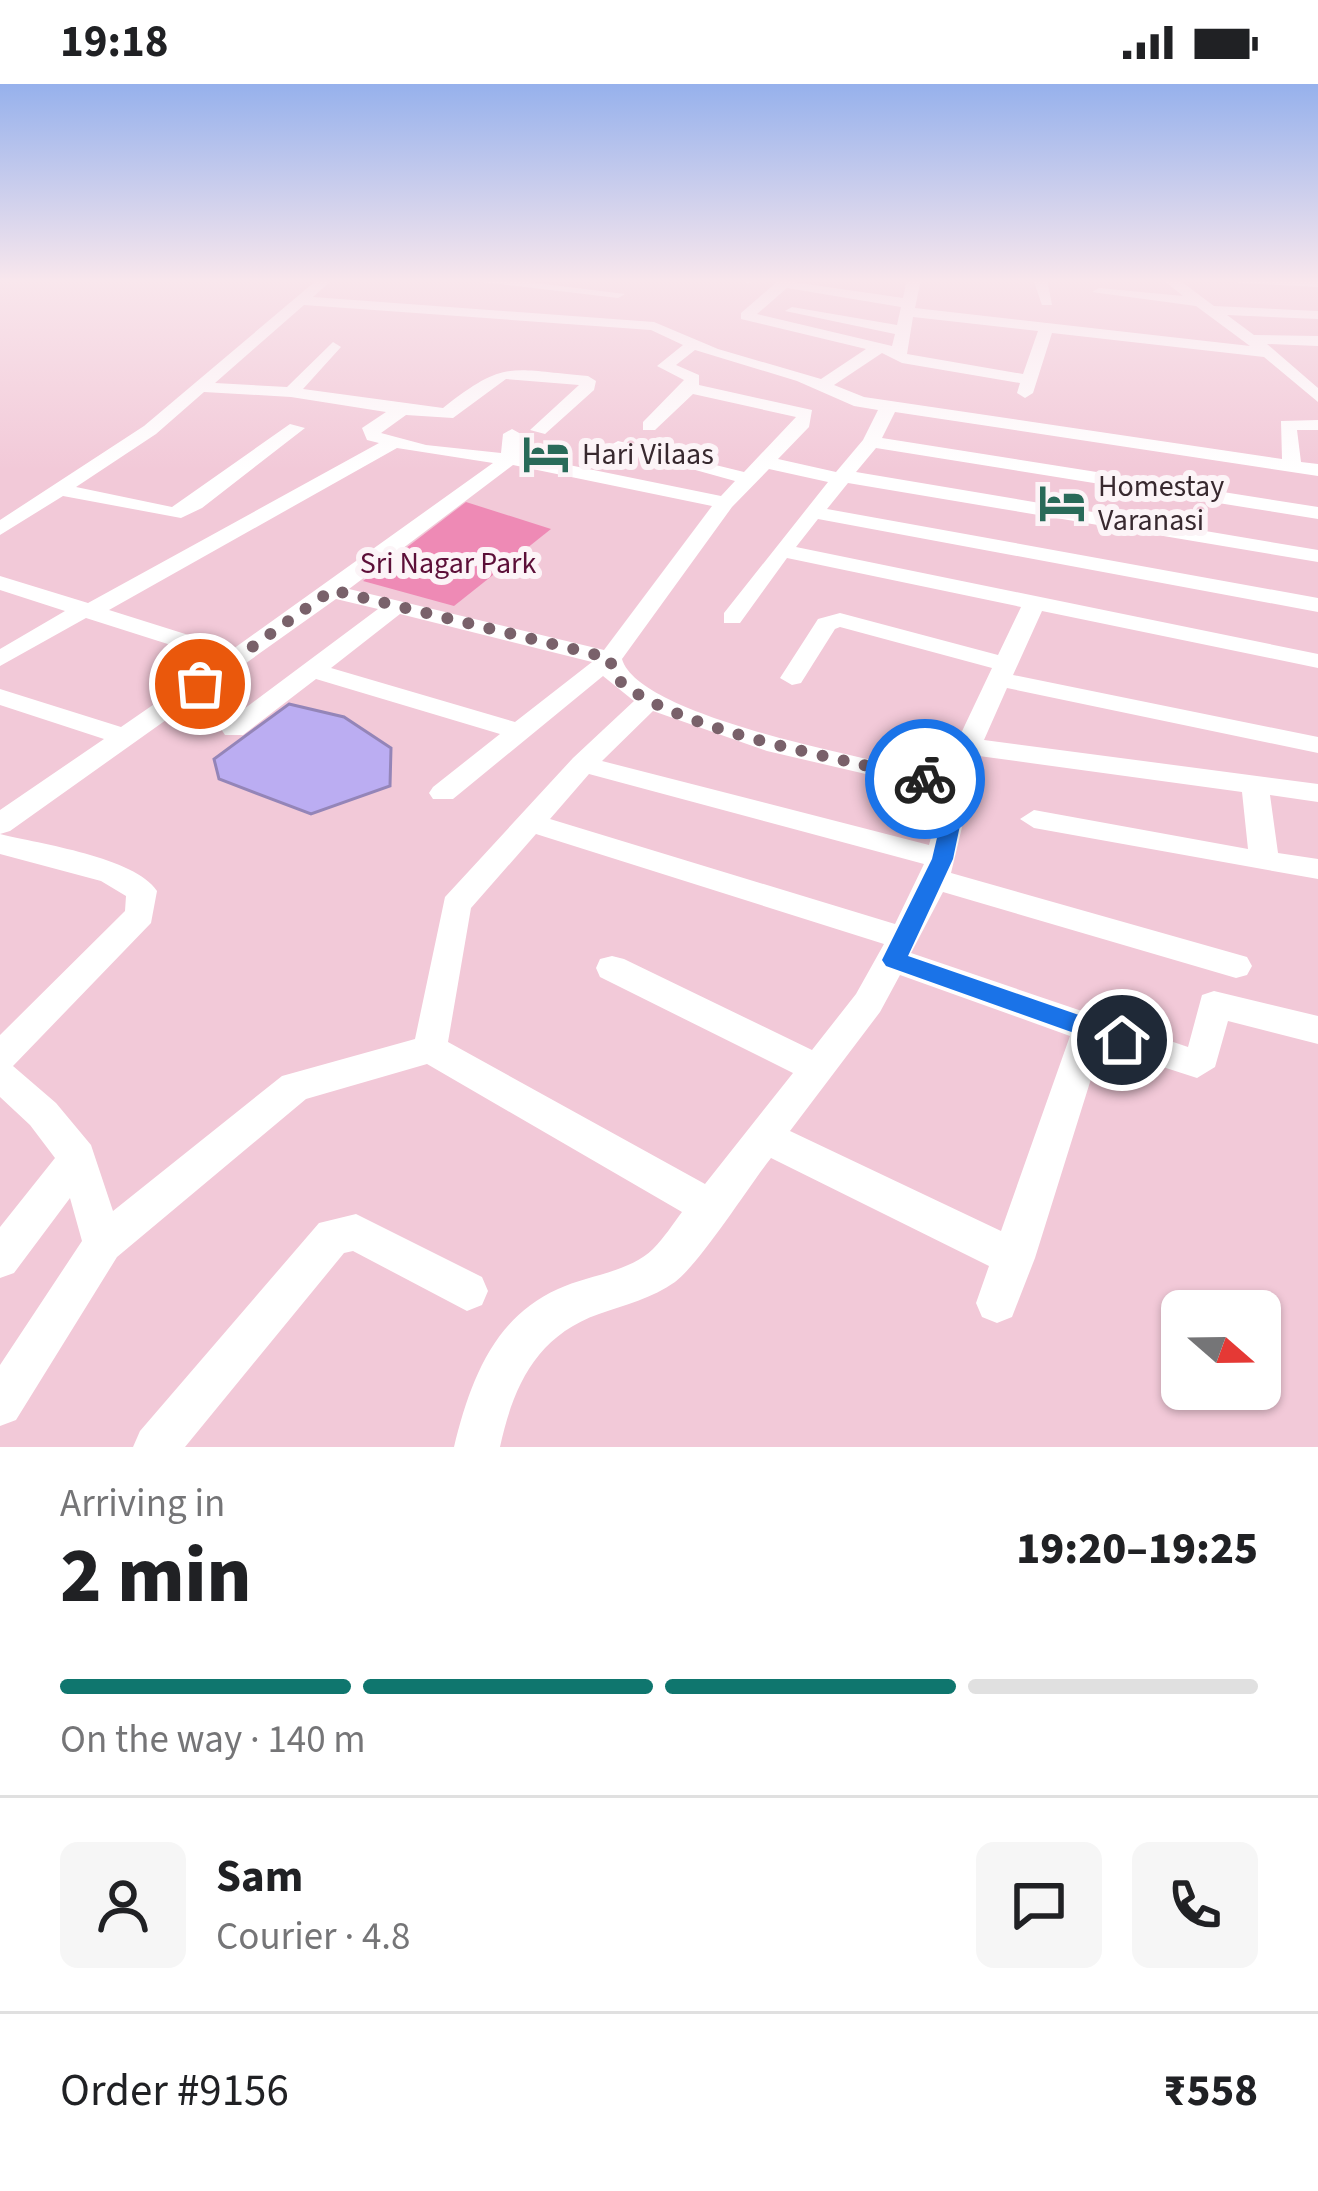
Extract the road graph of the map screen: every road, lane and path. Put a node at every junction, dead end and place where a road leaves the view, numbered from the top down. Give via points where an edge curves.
1 (253, 343) edge
2 (851, 343) edge
3 (855, 343) edge
4 (902, 343) edge
5 (955, 343) edge
6 (958, 343) edge
7 (1042, 343) edge
8 (1184, 343) edge
9 (1256, 343) edge
10 (693, 344) joint
11 (334, 347) dead end
12 (878, 348) junction
13 (767, 352) dead end
14 (899, 352) junction
15 (834, 353) dead end
16 (1269, 353) junction
17 (748, 363) junction
18 (815, 364) dead end
19 (796, 376) junction
20 (822, 386) junction
21 (199, 387) junction
22 (689, 388) junction
23 (291, 392) junction
24 (1316, 393) edge
25 (888, 408) junction
26 (403, 410) junction
27 (1318, 425) edge
28 (650, 426) dead end
29 (296, 428) dead end
30 (539, 430) dead end
31 (512, 434) dead end
32 (871, 442) junction
33 (393, 443) junction
34 (618, 446) dead end
35 (510, 459) junction
36 (1292, 466) junction
37 (757, 470) junction
38 (1318, 470) edge
39 (841, 478) junction
40 (1115, 481) junction
41 (60, 490) junction
42 (725, 503) junction
43 (811, 512) junction
44 (1318, 513) edge
45 (1091, 518) junction
46 (0, 529) edge
47 (782, 551) junction
48 (1318, 556) edge
49 (1067, 560) junction
50 (0, 583) edge
51 (332, 590) junction
52 (1318, 604) edge
53 (397, 606) junction
54 (1038, 606) junction
55 (87, 610) junction
56 (732, 618) dead end
57 (237, 658) junction
58 (610, 658) junction
59 (0, 659) edge
60 (1318, 661) edge
61 (313, 670) junction
62 (1000, 672) junction
63 (792, 678) dead end
64 (0, 697) edge
65 (650, 700) junction
66 (234, 729) dead end
67 (520, 732) junction
68 (125, 737) junction
69 (1318, 745) edge
70 (968, 746) junction
71 (583, 764) junction
72 (1256, 785) junction
73 (958, 787) junction
74 (442, 793) dead end
75 (1318, 793) edge
76 (1034, 819) dead end
77 (532, 823) junction
78 (0, 824) edge
79 (0, 844) edge
80 (1264, 862) junction
81 (939, 869) junction
82 (1318, 869) edge
83 (900, 950) junction
84 (1236, 966) dead end
85 (612, 968) dead end
86 (1090, 1030) junction
87 (1318, 1030) edge
88 (430, 1049) junction
89 (0, 1057) edge
90 (818, 1070) junction
91 (0, 1076) edge
92 (767, 1138) junction
93 (78, 1157) junction
94 (710, 1207) junction
95 (104, 1244) junction
96 (0, 1258) edge
97 (1015, 1258) junction
98 (467, 1291) dead end
99 (998, 1303) dead end
100 (0, 1404) edge
101 (156, 1447) edge
102 (477, 1447) edge

1 - 21 street
2 - 15 street
3 - 12 street
4 - 14 street
5 - 14 street via 908,361
6 - 7 street via 1027,387
8 - 16 street
9 - 16 street
10 - 17 street
10 - 22 street via 665,366 693,378
11 - 23 street
12 - 14 street
12 - 20 street
13 - 17 street
16 - 24 street
17 - 19 street
18 - 19 street
19 - 20 street
20 - 25 street
21 - 23 street
21 - 41 street
22 - 28 street
22 - 37 street via 806,414
23 - 26 street
25 - 32 street
25 - 36 street
26 - 30 street via 447,415 505,374 588,381
26 - 33 street via 371,428
27 - 36 street via 1287,424
29 - 41 street via 174,514
31 - 35 street
32 - 39 street
32 - 40 street
33 - 35 street
33 - 55 street
34 - 37 street
35 - 42 street
35 - 51 street
36 - 38 street
37 - 39 street
37 - 42 street
39 - 43 street
39 - 45 street
40 - 44 street
40 - 45 street
41 - 46 street
42 - 58 street
43 - 47 street
43 - 49 street
45 - 48 street
45 - 49 street
47 - 54 street
47 - 56 street
49 - 52 street
49 - 54 street
50 - 55 street
51 - 53 street
51 - 57 street
53 - 58 street
53 - 61 street
54 - 60 street
54 - 62 street
55 - 57 street
55 - 59 street
57 - 68 street
58 - 65 street via 623,684
58 - 67 street
61 - 66 street
61 - 67 street
62 - 63 street via 840,620 826,624
62 - 69 street
62 - 70 street
64 - 68 street
65 - 71 street
65 - 73 street via 748,734
67 - 74 street
68 - 78 street
70 - 72 street
70 - 73 street
71 - 77 street
71 - 81 street
72 - 75 street
72 - 80 street
73 - 81 street
76 - 80 street
77 - 83 street
77 - 88 street via 456,905
79 - 89 street via 111,872 142,891 144,904
80 - 82 street
81 - 83 street
81 - 84 street
83 - 86 street
83 - 90 street
85 - 90 street
86 - 87 street via 1197,1064 1214,1004
86 - 97 street
88 - 94 street
88 - 95 street via 295,1087
90 - 92 street
91 - 93 street via 52,1120
92 - 94 street
92 - 97 street
93 - 95 street
93 - 96 street
94 - 102 street via 666,1264 639,1284 558,1308 529,1328 505,1360
95 - 100 street
97 - 99 street
98 - 101 street via 356,1232 333,1236

